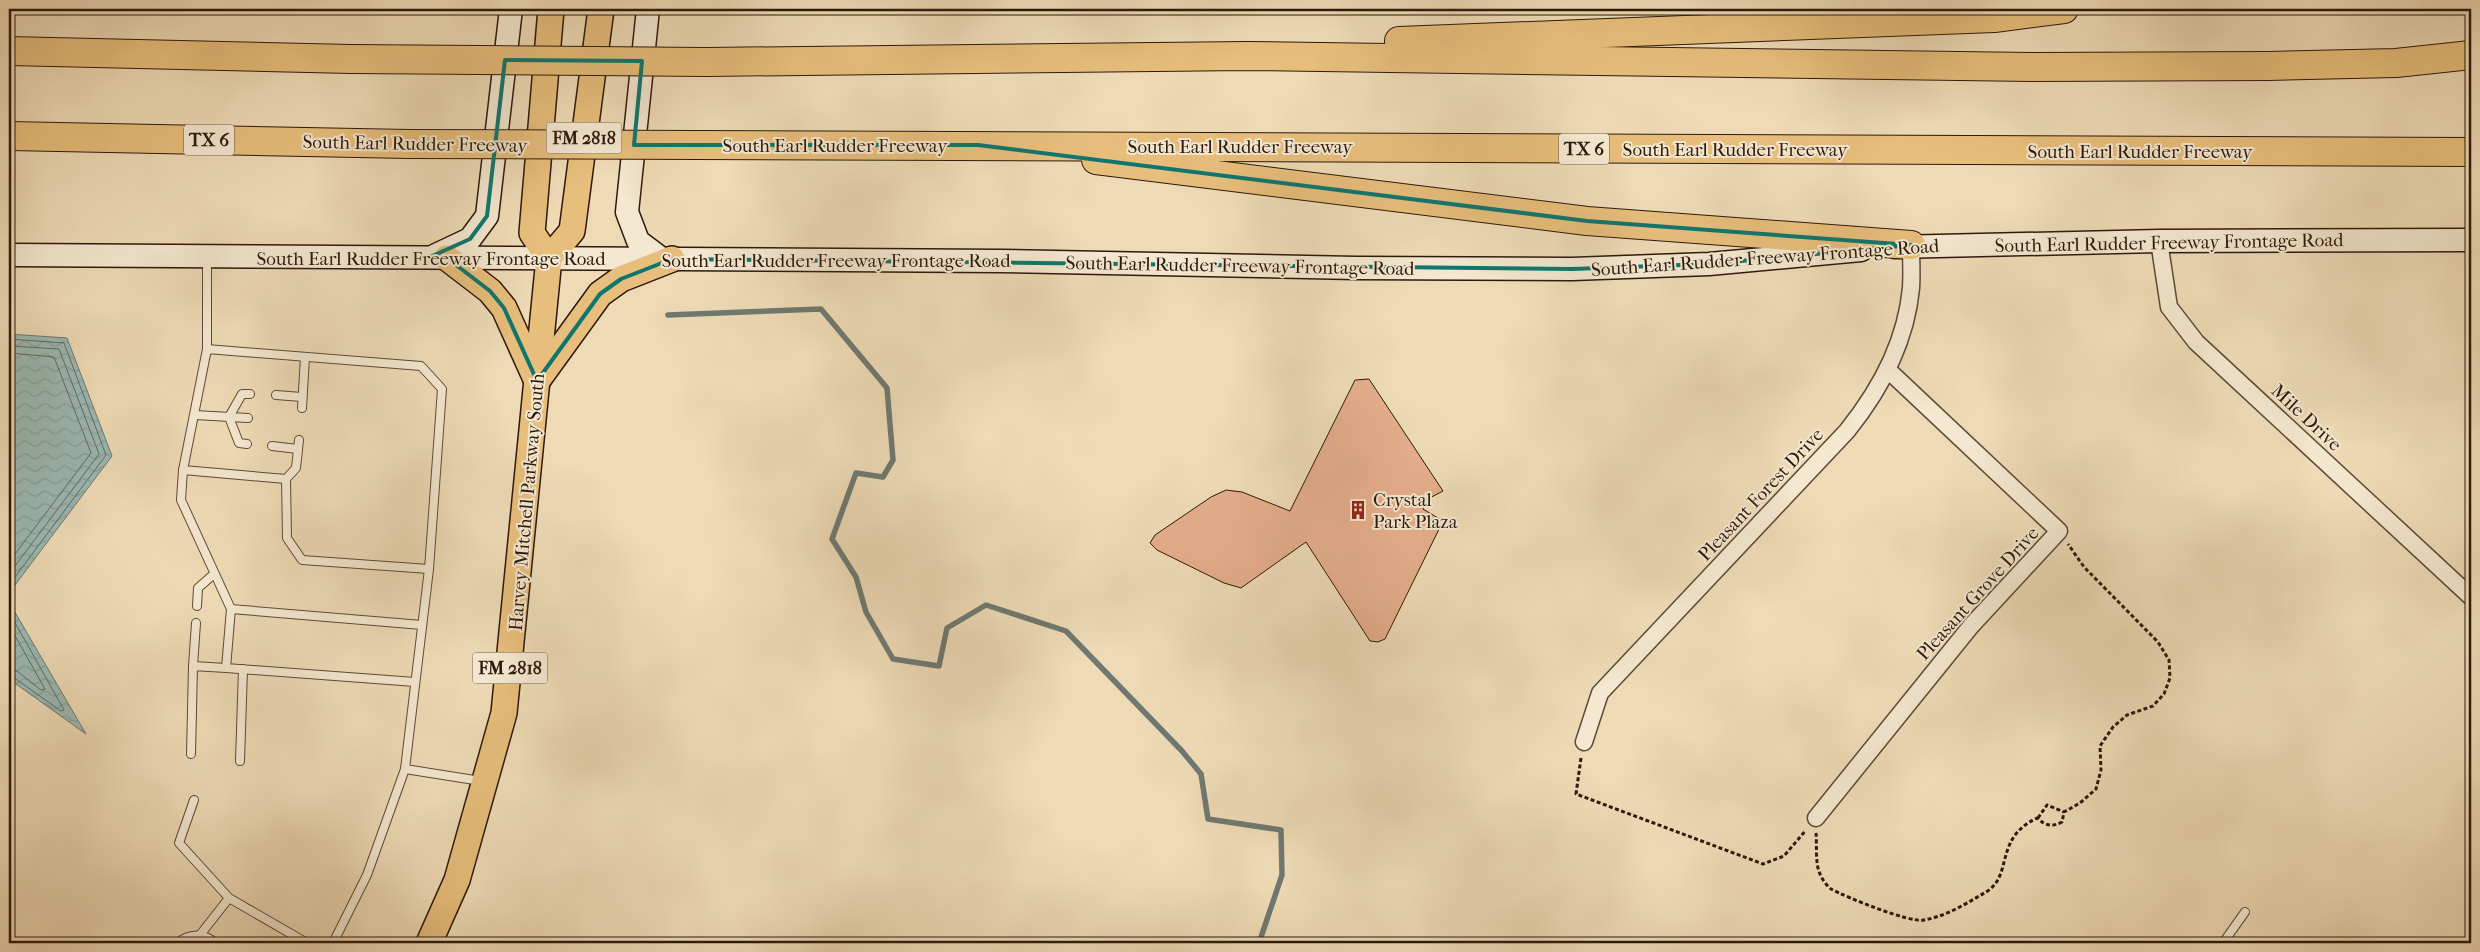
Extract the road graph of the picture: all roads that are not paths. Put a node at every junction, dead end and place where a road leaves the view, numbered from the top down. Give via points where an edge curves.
1 (511, 9) edge
2 (551, 9) edge
3 (601, 9) edge
4 (648, 9) edge
5 (2064, 9) edge
6 (9, 51) edge
7 (2471, 55) edge
8 (1246, 56) junction
9 (9, 136) edge
10 (978, 145) junction
11 (2471, 152) edge
12 (2471, 240) edge
13 (2159, 241) junction
14 (1911, 245) junction
15 (9, 255) edge
16 (207, 257) junction
17 (438, 258) junction
18 (549, 258) junction
19 (667, 259) junction
20 (207, 349) junction
21 (305, 357) junction
22 (1888, 370) junction
23 (537, 381) junction
24 (250, 394) dead end
25 (276, 395) dead end
26 (302, 397) junction
27 (302, 408) dead end
28 (194, 415) junction
29 (229, 417) junction
30 (248, 418) dead end
31 (299, 440) dead end
32 (247, 444) dead end
33 (272, 446) dead end
34 (298, 449) junction
35 (184, 470) junction
36 (286, 479) junction
37 (429, 569) junction
38 (214, 574) junction
39 (2471, 597) edge
40 (197, 606) dead end
41 (231, 609) junction
42 (196, 624) dead end
43 (422, 625) junction
44 (193, 666) junction
45 (226, 668) junction
46 (243, 669) junction
47 (415, 682) junction
48 (1584, 742) road end
49 (191, 754) dead end
50 (240, 761) dead end
51 (404, 768) junction
52 (486, 782) junction
53 (194, 800) dead end
54 (1816, 818) road end
55 (229, 898) junction
56 (2245, 912) dead end
57 (200, 935) junction
58 (177, 943) edge
59 (215, 943) edge
60 (307, 943) edge
61 (333, 943) edge
62 (429, 943) edge
63 (2223, 943) edge

1 - 17 main road via 487,216 470,238
2 - 18 main road, FM 2818 via 532,233
3 - 18 main road, FM 2818 via 572,231
4 - 19 main road via 627,212 638,241
5 - 8 highway via 1994,18 1320,44
6 - 8 highway, bridge via 351,59 706,62
7 - 8 highway via 2396,64 2031,67
9 - 10 highway, South Earl Rudder Freeway / TX 6, bridge via 409,144
10 - 11 highway, South Earl Rudder Freeway / TX 6
10 - 14 highway via 1587,221
12 - 13 main road, South Earl Rudder Freeway Frontage Road
13 - 14 main road, South Earl Rudder Freeway Frontage Road
13 - 39 street, Mile Drive via 2169,307 2196,342
14 - 19 main road, South Earl Rudder Freeway Frontage Road via 1709,264 1572,269
14 - 22 street, Pleasant Forest Drive via 1911,288 1906,318
15 - 16 main road, South Earl Rudder Freeway Frontage Road
16 - 17 main road, South Earl Rudder Freeway Frontage Road
16 - 20 lane
17 - 18 main road, South Earl Rudder Freeway Frontage Road
17 - 23 main road via 490,291 504,308
18 - 19 main road, South Earl Rudder Freeway Frontage Road
18 - 23 main road, Harvey Mitchell Parkway South / FM 2818
19 - 23 main road via 621,279 600,294
20 - 21 lane
20 - 28 lane
21 - 26 lane
21 - 37 lane via 421,366 442,388
22 - 48 street, Pleasant Forest Drive via 1847,431 1600,693
22 - 54 street, Pleasant Grove Drive via 2059,531 1971,626
23 - 52 main road, Harvey Mitchell Parkway South / FM 2818 via 504,714
24 - 29 lane via 242,394
25 - 26 lane
26 - 27 lane
28 - 29 lane
28 - 35 lane
29 - 30 lane
29 - 32 lane via 239,443
31 - 34 lane
33 - 34 lane
34 - 36 lane via 296,468
35 - 36 lane
35 - 38 lane via 181,500
36 - 37 lane via 287,538 302,560
37 - 43 lane
38 - 40 lane via 198,588
38 - 41 lane
41 - 43 lane
41 - 45 lane
42 - 44 lane
43 - 47 lane
44 - 45 lane
44 - 49 lane
45 - 46 lane
46 - 47 lane
46 - 50 lane
47 - 51 lane
51 - 52 lane
51 - 61 lane via 367,875
52 - 62 main road, Harvey Mitchell Parkway South / FM 2818 via 457,880
53 - 55 lane via 179,843
55 - 57 lane
55 - 60 lane
56 - 63 lane
57 - 58 lane
57 - 59 lane

